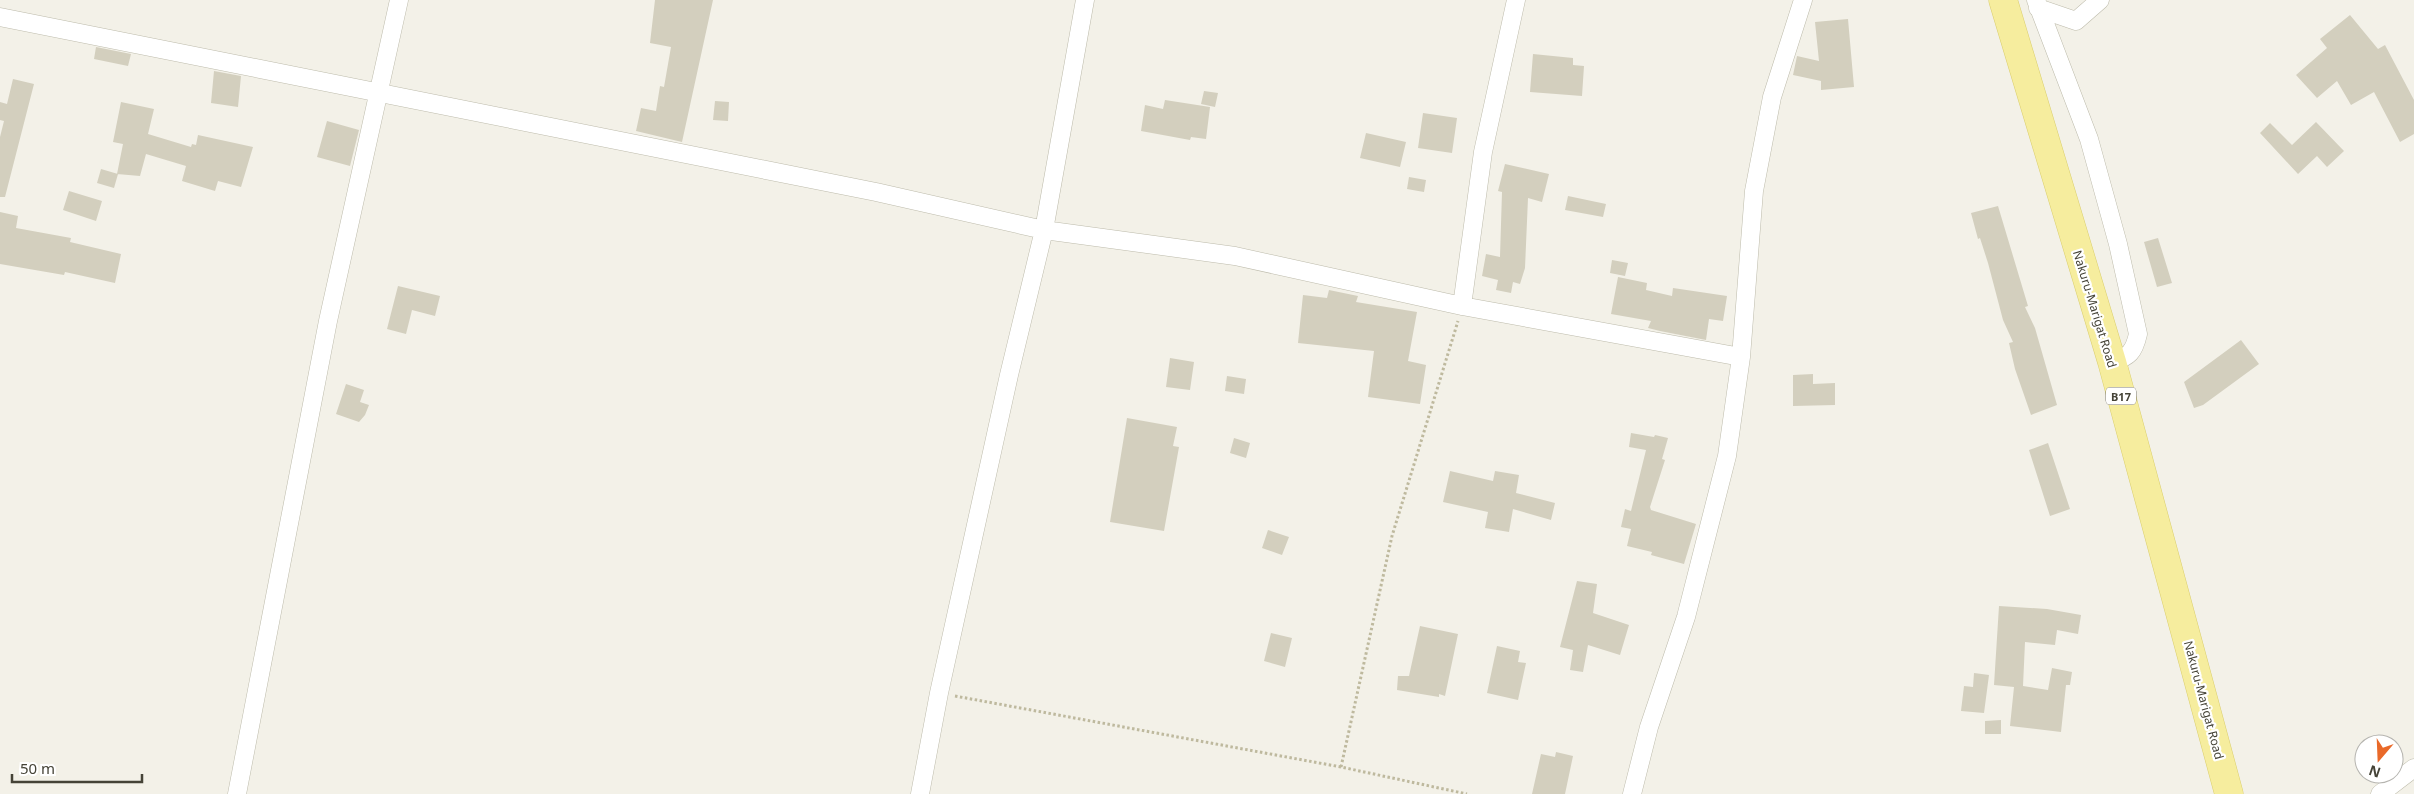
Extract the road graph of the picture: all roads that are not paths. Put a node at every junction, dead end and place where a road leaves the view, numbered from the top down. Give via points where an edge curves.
1 (399, 0) edge
2 (1085, 0) edge
3 (1516, 0) edge
4 (1803, 0) edge
5 (2002, 0) edge
6 (2100, 0) edge
7 (2037, 4) edge
8 (0, 17) edge
9 (2076, 21) junction
10 (2054, 42) junction
11 (380, 91) junction
12 (1044, 230) junction
13 (1462, 306) junction
14 (1742, 357) junction
15 (2112, 362) junction
16 (2414, 768) edge
17 (237, 794) edge
18 (920, 794) edge
19 (1632, 794) edge
20 (2229, 794) edge
21 (2380, 794) edge

1 - 11 street
2 - 12 street
3 - 13 street via 1483,152
4 - 14 street via 1772,97 1754,191
5 - 15 main road, Nakuru-Marigat Road / B17
6 - 9 street
7 - 9 street
7 - 10 street
8 - 11 street
9 - 10 street
10 - 15 street via 2089,139 2118,244 2138,334 2135,349 2127,357
11 - 12 street via 876,192
11 - 17 street via 328,322
12 - 13 street via 1235,256
12 - 18 street via 939,693
13 - 14 street
14 - 19 street via 1725,465 1686,616 1649,727
15 - 20 main road, Nakuru-Marigat Road / B17
16 - 21 street

